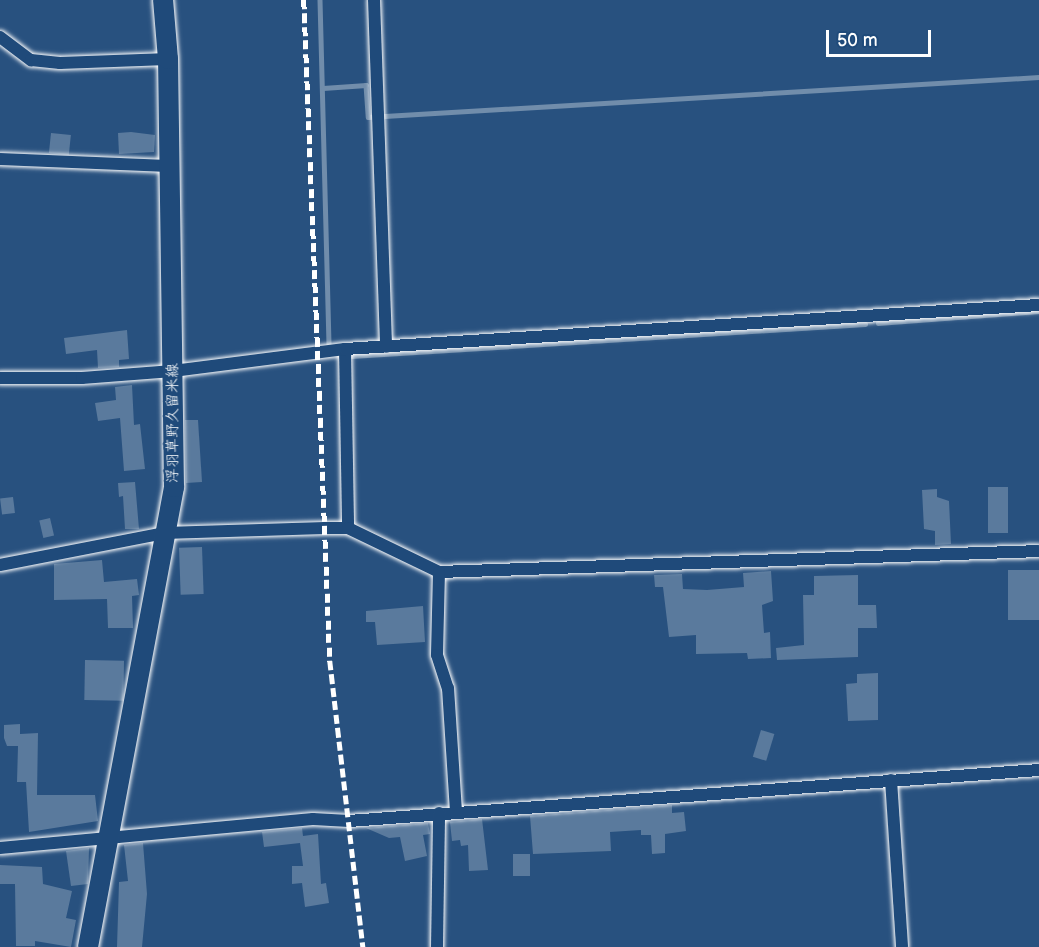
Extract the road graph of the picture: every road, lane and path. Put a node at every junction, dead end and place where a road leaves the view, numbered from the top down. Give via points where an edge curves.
1 (163, 0) edge
2 (374, 0) edge
3 (0, 37) edge
4 (168, 59) junction
5 (0, 159) edge
6 (168, 166) junction
7 (1039, 305) edge
8 (386, 347) junction
9 (345, 349) junction
10 (173, 371) junction
11 (0, 378) edge
12 (348, 528) junction
13 (164, 533) junction
14 (1039, 551) edge
15 (0, 565) edge
16 (439, 572) junction
17 (1039, 770) edge
18 (891, 780) junction
19 (456, 812) junction
20 (439, 813) junction
21 (107, 837) junction
22 (0, 848) edge
23 (88, 947) edge
24 (437, 947) edge
25 (902, 947) edge

1 - 4 main road, 浮羽草野久留米線
2 - 8 street
3 - 4 street via 30,60 60,63
4 - 6 main road, 浮羽草野久留米線
5 - 6 street
6 - 10 main road, 浮羽草野久留米線
7 - 8 street
8 - 9 street
9 - 10 street
9 - 12 street
10 - 11 street via 82,378
10 - 13 main road, 浮羽草野久留米線 via 174,488
12 - 13 street
12 - 16 street
13 - 15 street
13 - 21 main road, 浮羽草野久留米線
14 - 16 street
16 - 19 street via 437,655 448,688
17 - 18 street
18 - 19 street
18 - 25 street
19 - 20 street
20 - 21 street via 349,821 313,819
20 - 24 street
21 - 22 street
21 - 23 main road, 浮羽草野久留米線

